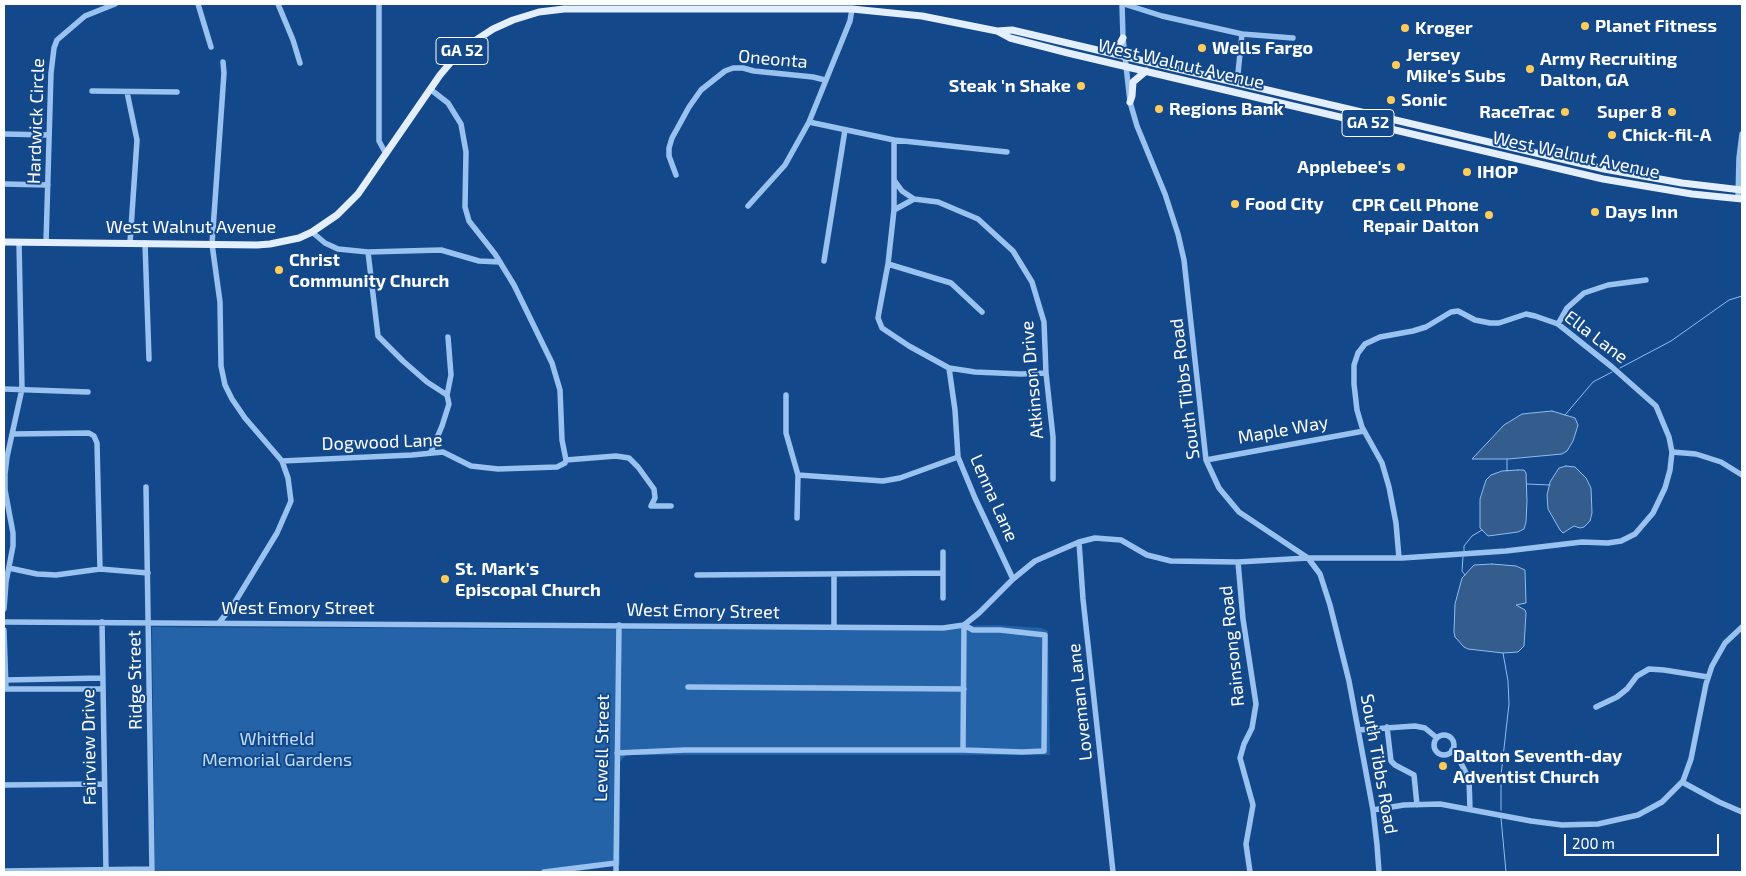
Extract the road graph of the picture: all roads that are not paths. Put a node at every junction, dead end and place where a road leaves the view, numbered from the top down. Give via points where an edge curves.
1 (115, 4) edge
2 (198, 4) edge
3 (278, 4) edge
4 (379, 4) edge
5 (1122, 4) edge
6 (563, 6) edge
7 (852, 9) junction
8 (997, 31) junction
9 (1242, 34) junction
10 (1123, 38) junction
11 (1293, 38) dead end
12 (211, 47) dead end
13 (1107, 52) junction
14 (1125, 57) junction
15 (223, 62) dead end
16 (300, 63) dead end
17 (1126, 66) junction
18 (1146, 71) junction
19 (825, 80) junction
20 (1237, 83) junction
21 (430, 89) junction
22 (92, 91) dead end
23 (128, 92) junction
24 (177, 92) dead end
25 (1130, 102) junction
26 (809, 122) junction
27 (845, 130) junction
28 (4, 134) edge
29 (1742, 134) edge
30 (50, 135) junction
31 (894, 140) junction
32 (1007, 152) dead end
33 (386, 154) junction
34 (1589, 166) junction
35 (676, 175) dead end
36 (1588, 175) junction
37 (894, 180) junction
38 (4, 184) edge
39 (48, 185) junction
40 (1741, 190) edge
41 (914, 199) junction
42 (1740, 199) edge
43 (748, 206) dead end
44 (894, 210) junction
45 (312, 232) junction
46 (4, 242) edge
47 (19, 242) junction
48 (46, 243) junction
49 (130, 243) junction
50 (145, 244) junction
51 (212, 244) junction
52 (368, 252) junction
53 (824, 260) dead end
54 (500, 262) junction
55 (888, 264) junction
56 (1646, 280) dead end
57 (982, 312) dead end
58 (1558, 324) junction
59 (448, 336) dead end
60 (149, 359) dead end
61 (949, 368) junction
62 (1046, 373) junction
63 (4, 389) edge
64 (22, 389) junction
65 (88, 392) dead end
66 (447, 395) junction
67 (786, 395) dead end
68 (1364, 431) junction
69 (13, 434) junction
70 (430, 452) junction
71 (1672, 452) junction
72 (958, 457) junction
73 (566, 460) junction
74 (1206, 460) junction
75 (282, 461) junction
76 (798, 475) junction
77 (1742, 475) edge
78 (1054, 479) dead end
79 (146, 487) dead end
80 (671, 506) dead end
81 (797, 518) dead end
82 (1078, 542) junction
83 (943, 552) dead end
84 (1308, 558) junction
85 (1399, 558) junction
86 (1238, 562) junction
87 (9, 568) junction
88 (100, 569) junction
89 (148, 572) junction
90 (942, 573) junction
91 (834, 574) junction
92 (697, 575) dead end
93 (1013, 579) junction
94 (943, 598) dead end
95 (4, 610) edge
96 (4, 622) edge
97 (102, 622) junction
98 (148, 622) junction
99 (219, 623) junction
100 (618, 625) junction
101 (964, 625) junction
102 (834, 627) junction
103 (1742, 627) edge
104 (4, 630) edge
105 (1708, 677) junction
106 (103, 678) junction
107 (5, 680) edge
108 (688, 688) dead end
109 (103, 689) junction
110 (964, 689) junction
111 (1596, 707) dead end
112 (1386, 727) junction
113 (1358, 730) junction
114 (1436, 738) junction
115 (963, 750) junction
116 (1452, 750) junction
117 (617, 753) junction
118 (1682, 782) junction
119 (104, 784) junction
120 (4, 785) edge
121 (1417, 804) junction
122 (1470, 809) junction
123 (1373, 810) junction
124 (1742, 812) edge
125 (616, 863) junction
126 (152, 870) edge
127 (4, 871) edge
128 (106, 871) edge
129 (27, 872) edge
130 (544, 872) edge
131 (616, 872) edge
132 (1113, 872) edge
133 (1250, 872) edge
134 (1379, 872) edge

1 - 30 street, Hardwick Circle via 85,16 57,40 52,73
2 - 12 street
3 - 16 street
4 - 33 street via 379,141
5 - 9 street
5 - 10 street, South Tibbs Road
6 - 7 main road, West Walnut Avenue / GA 52
6 - 21 main road, West Walnut Avenue / GA 52 via 493,29 456,57
7 - 8 main road, West Walnut Avenue / GA 52 via 922,16
7 - 19 street
8 - 13 main road, West Walnut Avenue / GA 52 via 1012,30
8 - 17 main road, West Walnut Avenue / GA 52 via 1010,38
9 - 11 street
9 - 20 street
10 - 13 main road via 1118,47
10 - 14 street, South Tibbs Road
13 - 14 main road, West Walnut Avenue / GA 52
14 - 17 street, South Tibbs Road
14 - 20 main road, West Walnut Avenue / GA 52
15 - 51 street
17 - 18 main road, West Walnut Avenue / GA 52
17 - 25 street, South Tibbs Road
18 - 25 main road via 1133,82
18 - 36 main road, West Walnut Avenue / GA 52
19 - 26 street
19 - 35 street, Oneonta via 743,68 725,71 701,90 672,138 669,148
20 - 34 main road, West Walnut Avenue / GA 52
21 - 33 main road, West Walnut Avenue / GA 52
21 - 54 street via 448,102 458,119 466,152 465,207 470,221
22 - 23 street
23 - 24 street
23 - 49 street via 137,140
25 - 74 street, South Tibbs Road via 1178,234 1191,316
26 - 27 street
26 - 43 street via 785,165
27 - 31 street
27 - 53 street
28 - 30 street
29 - 40 street via 1739,158
30 - 39 street, Hardwick Circle
31 - 32 street
31 - 37 street
33 - 45 main road, West Walnut Avenue / GA 52 via 358,194 337,215
34 - 36 street
34 - 40 main road, West Walnut Avenue / GA 52
36 - 42 main road, West Walnut Avenue / GA 52 via 1659,189
37 - 41 street
37 - 44 street
38 - 39 street
39 - 48 street, Hardwick Circle
40 - 42 street
41 - 44 street
41 - 62 street, Atkinson Drive via 938,202 978,219 1013,251 1032,282 1044,322
44 - 55 street
45 - 51 main road, West Walnut Avenue / GA 52 via 270,244
45 - 52 street via 331,246
46 - 47 main road, West Walnut Avenue / GA 52
47 - 48 main road, West Walnut Avenue / GA 52
47 - 64 street
48 - 49 main road, West Walnut Avenue / GA 52
49 - 50 main road, West Walnut Avenue / GA 52
50 - 51 main road, West Walnut Avenue / GA 52
50 - 60 street
51 - 75 street via 220,302 225,385 238,408
52 - 54 street via 442,250 479,261
52 - 66 street via 378,336 421,377
54 - 73 street via 554,369 560,390
55 - 57 street via 951,283
55 - 61 street via 878,312 882,328
56 - 58 street via 1608,285 1584,293 1566,308
58 - 68 street, Ella Lane via 1526,314 1490,323 1458,311 1414,331 1380,336 1366,344 1356,359 1354,384
58 - 71 street, Ella Lane via 1656,406
59 - 66 street via 451,375
61 - 62 street via 975,372
61 - 72 street, Lenna Lane
62 - 78 street, Atkinson Drive via 1054,437
63 - 64 street
64 - 65 street
64 - 69 street
66 - 70 street via 449,404
67 - 76 street via 786,433
68 - 74 street, Maple Way
68 - 85 street, Ella Lane via 1382,462 1389,487
69 - 87 street via 5,474 13,533
69 - 88 street via 88,433 94,436 97,443
70 - 73 street, Dogwood Lane via 443,452 471,466 498,469 557,467
70 - 75 street, Dogwood Lane
71 - 77 street via 1696,454 1721,462
71 - 85 street, Ella Lane via 1665,488 1654,513 1635,534 1621,541
72 - 76 street via 884,481
72 - 93 street, Lenna Lane
73 - 80 street, Dogwood Lane via 629,458 654,490 651,506
74 - 84 street, South Tibbs Road via 1219,488 1239,512
75 - 99 street via 291,501 273,539
76 - 81 street
79 - 89 street, Ridge Street
82 - 86 street via 1110,538 1121,540 1147,555 1171,561
82 - 93 street via 1036,560
82 - 132 street, Loveman Lane
83 - 90 street
84 - 85 street, Ella Lane
84 - 86 street
84 - 113 street, South Tibbs Road via 1320,574 1330,605
86 - 133 street, Rainsong Road via 1256,704 1252,728 1240,758 1253,805 1246,844
87 - 88 street via 56,575
87 - 95 street
88 - 89 street
89 - 98 street, Ridge Street
90 - 91 street
90 - 94 street
91 - 92 street
91 - 102 street
93 - 101 street
96 - 97 street, West Emory Street
97 - 98 street, West Emory Street
97 - 106 street, Fairview Drive
98 - 99 street, West Emory Street
98 - 126 street, Ridge Street
99 - 100 street, West Emory Street
100 - 102 street, West Emory Street
100 - 117 street, Lewell Street
101 - 102 street, West Emory Street via 943,628
101 - 110 street
101 - 115 street via 973,630 1044,635 1044,751
103 - 105 street via 1724,643
104 - 107 street
105 - 111 street via 1649,669 1616,697
105 - 118 street via 1691,759
106 - 107 street
106 - 109 street, Fairview Drive
107 - 109 street via 8,690
108 - 110 street
109 - 119 street, Fairview Drive
110 - 115 street
112 - 113 street
112 - 114 street via 1425,728
112 - 121 street via 1391,760 1414,775
113 - 123 street, South Tibbs Road
114 - 116 street via 1442,735 1451,738
114 - 116 street via 1434,747 1437,753 1447,754
115 - 117 street
116 - 122 street via 1469,779
117 - 125 street, Lewell Street
118 - 122 street via 1662,802 1638,815 1598,824 1562,825
118 - 124 street
119 - 120 street
119 - 128 street, Fairview Drive
121 - 122 street
121 - 123 street
123 - 134 street, South Tibbs Road
125 - 130 street
125 - 131 street, Lewell Street
126 - 128 street
127 - 129 street
128 - 129 street

